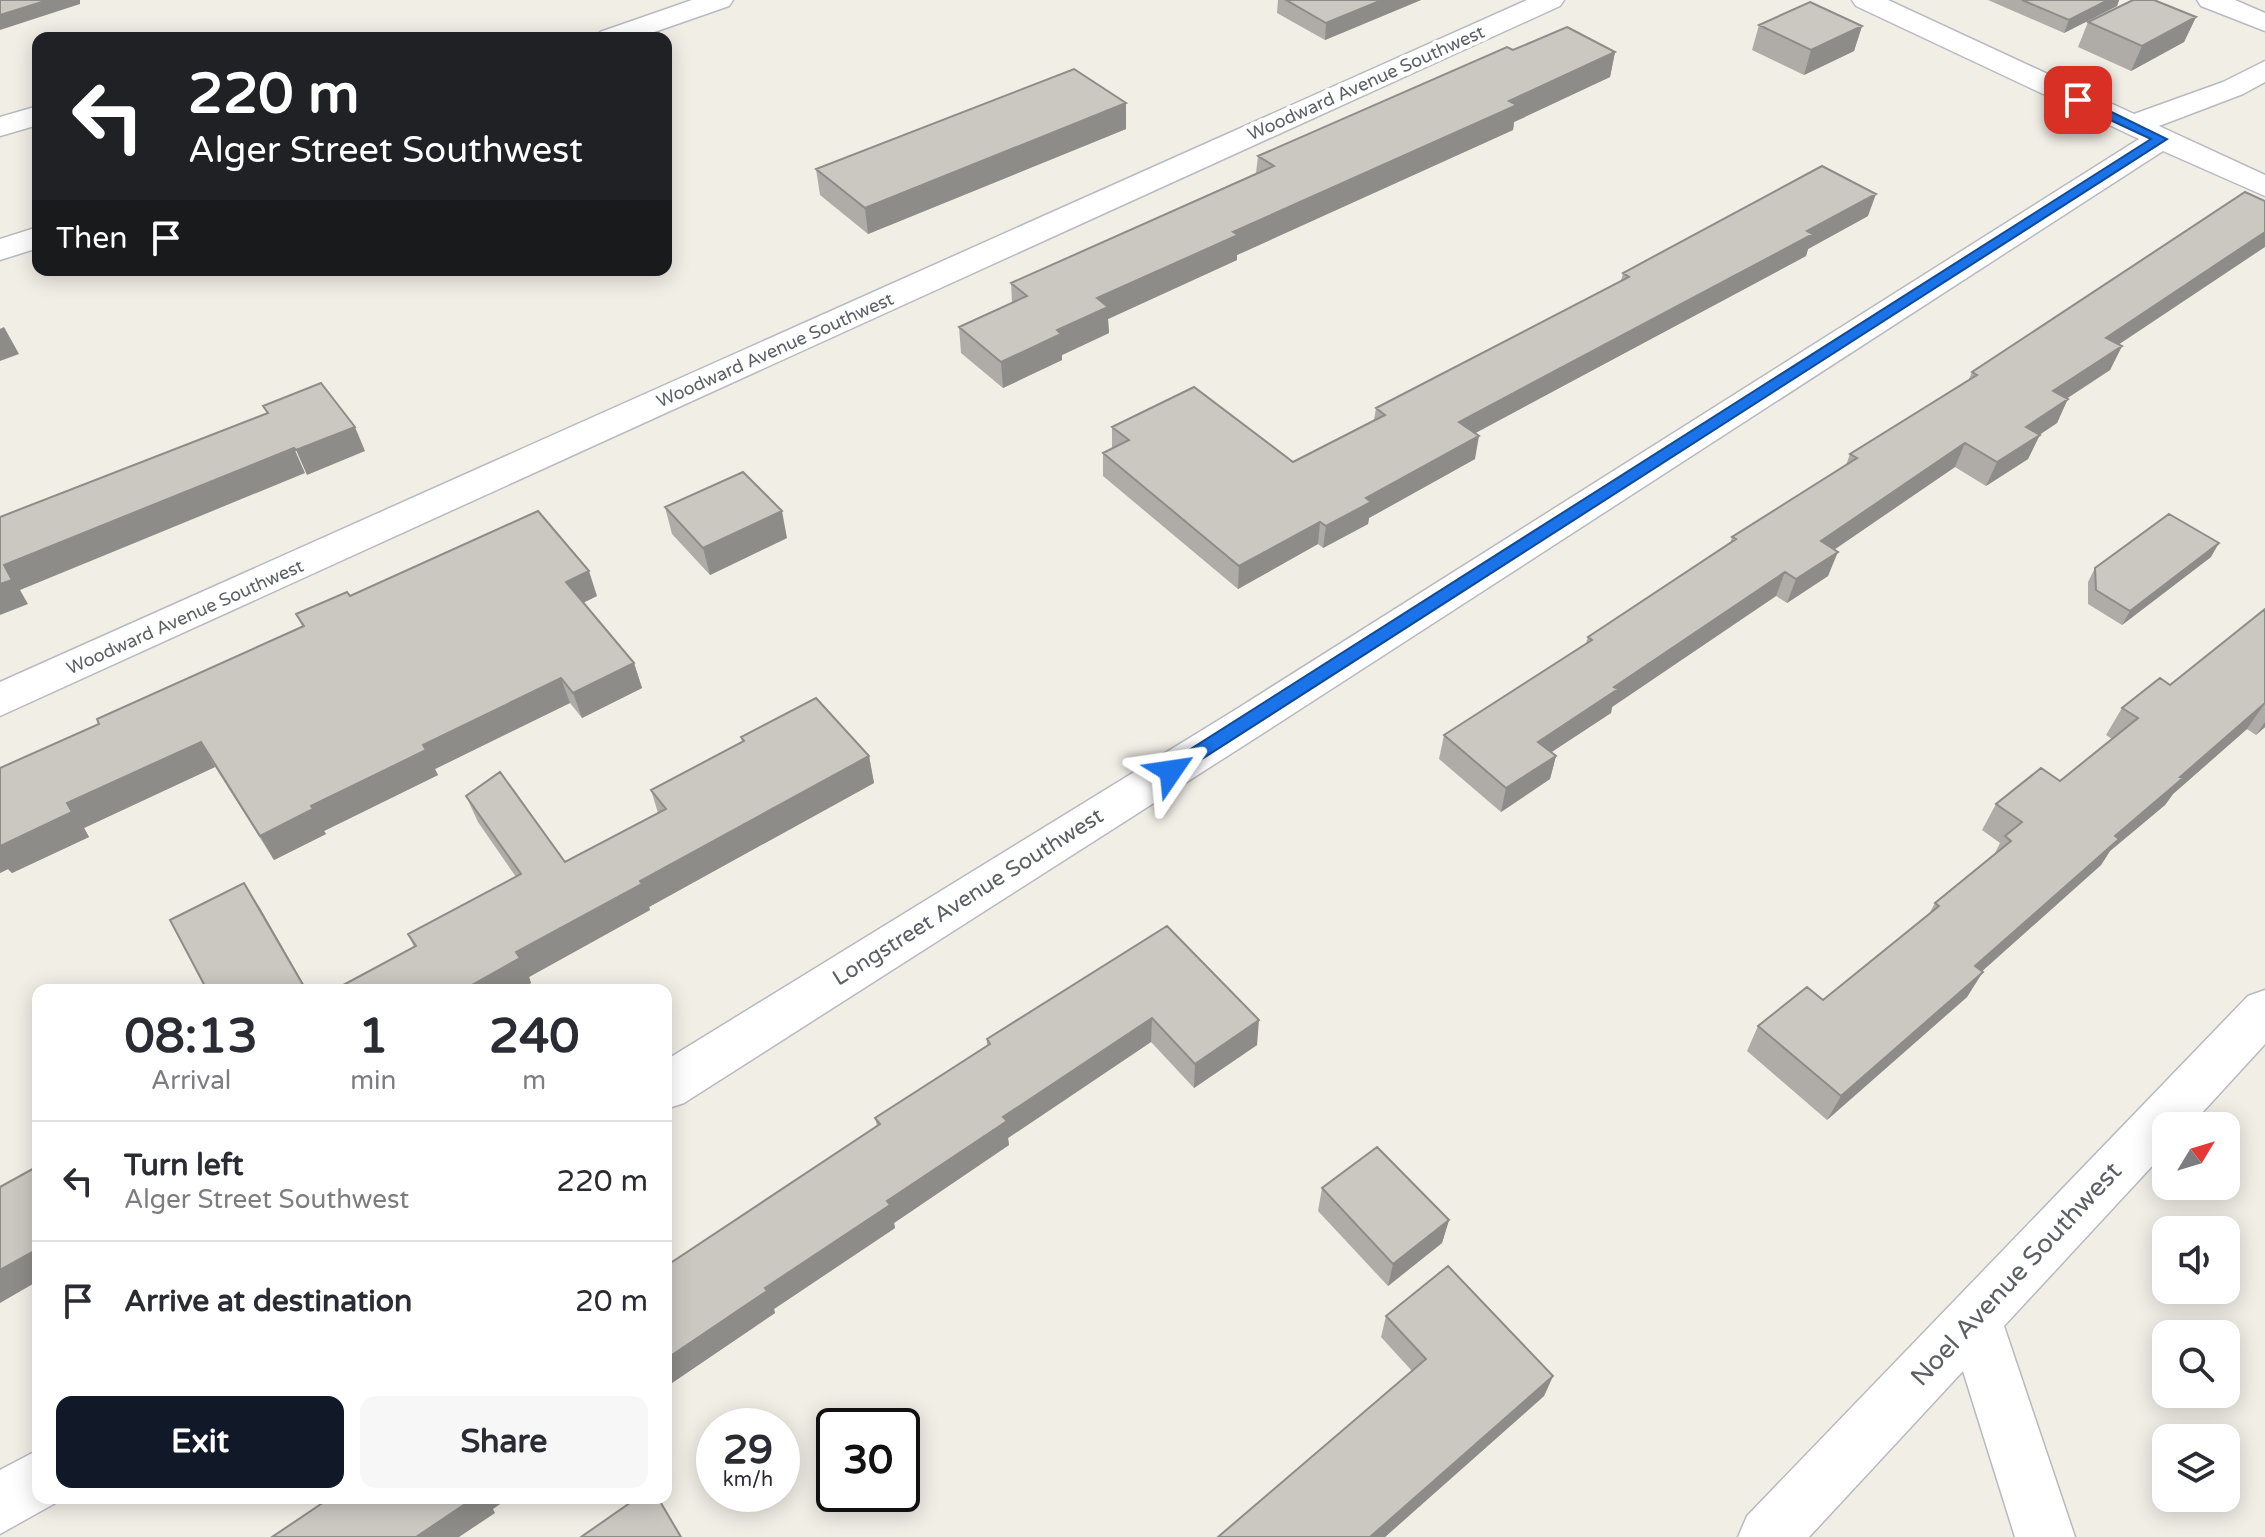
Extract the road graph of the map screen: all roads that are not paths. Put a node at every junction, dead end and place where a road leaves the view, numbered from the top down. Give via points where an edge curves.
1 (719, 0) edge
2 (1550, 0) edge
3 (1866, 0) edge
4 (2211, 0) edge
5 (2265, 23) edge
6 (627, 32) edge
7 (2265, 70) edge
8 (32, 117) edge
9 (0, 127) edge
10 (2146, 132) junction
11 (2265, 187) edge
12 (32, 239) edge
13 (0, 250) edge
14 (0, 700) edge
15 (2265, 1011) edge
16 (672, 1083) edge
17 (1974, 1318) junction
18 (32, 1484) edge
19 (0, 1504) edge
20 (1768, 1537) edge
21 (2045, 1537) edge

1 - 6 street
2 - 14 street, Woodward Avenue Southwest
3 - 10 street
4 - 5 street
7 - 10 street, Longstreet Avenue Southwest
8 - 9 street
10 - 11 street
10 - 16 street, Longstreet Avenue Southwest via 1277,704
12 - 13 street
15 - 17 street, Noel Avenue Southwest
17 - 20 street, Noel Avenue Southwest
17 - 21 street
18 - 19 street

